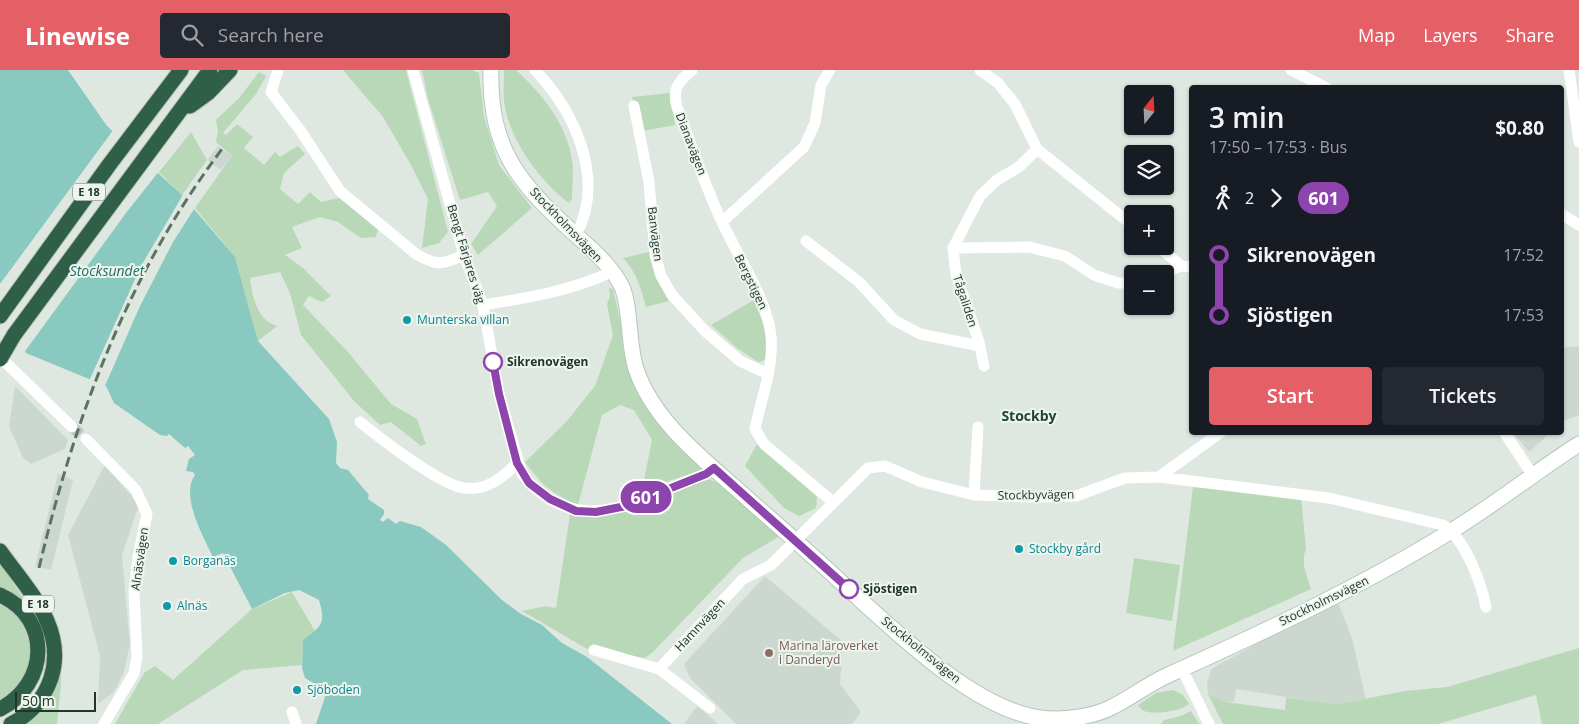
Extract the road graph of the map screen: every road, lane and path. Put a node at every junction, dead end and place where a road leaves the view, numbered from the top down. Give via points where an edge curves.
1 (181, 70) edge
2 (210, 70) edge
3 (230, 70) edge
4 (278, 70) edge
5 (413, 70) edge
6 (490, 70) edge
7 (535, 70) edge
8 (692, 70) edge
9 (830, 70) edge
10 (980, 70) edge
11 (1291, 70) edge
12 (1569, 70) edge
13 (1305, 73) edge
14 (1323, 85) edge
15 (204, 89) junction
16 (634, 106) dead end
17 (1579, 142) edge
18 (1037, 149) junction
19 (1564, 216) edge
20 (1124, 219) edge
21 (722, 222) junction
22 (1579, 225) edge
23 (576, 235) junction
24 (806, 242) dead end
25 (952, 248) junction
26 (464, 255) junction
27 (1170, 255) edge
28 (1186, 267) edge
29 (611, 272) junction
30 (1124, 283) edge
31 (483, 305) junction
32 (0, 316) edge
33 (980, 346) junction
34 (0, 358) edge
35 (984, 366) dead end
36 (768, 374) junction
37 (360, 422) dead end
38 (72, 427) tunnel mouth
39 (978, 427) dead end
40 (1218, 435) edge
41 (1506, 435) edge
42 (86, 439) tunnel mouth
43 (1579, 444) edge
44 (517, 463) junction
45 (714, 468) junction
46 (1532, 474) junction
47 (1159, 477) junction
48 (974, 495) junction
49 (833, 502) junction
50 (1452, 530) junction
51 (795, 540) junction
52 (0, 551) edge
53 (0, 595) edge
54 (1486, 607) dead end
55 (594, 650) dead end
56 (659, 669) junction
57 (1182, 669) junction
58 (710, 708) dead end
59 (0, 709) edge
60 (292, 712) dead end
61 (1043, 721) edge
62 (12, 724) edge
63 (104, 724) edge
64 (296, 724) edge
65 (1209, 724) edge

1 - 32 highway, E 18
2 - 15 highway
3 - 15 highway
4 - 26 street via 272,92 340,191 430,262 444,264
5 - 26 street, Bengt Färjares väg
6 - 23 street, Stockholmsvägen via 490,100 495,128 506,154 535,195
7 - 23 street via 554,90 581,143 588,185 583,221
8 - 21 street, Dianavägen via 677,77 674,95
9 - 21 street via 822,84 815,123 804,147
10 - 18 street via 998,82 1015,104
11 - 13 street
12 - 17 street
13 - 14 street
15 - 34 highway, E 18, bridge via 175,118
16 - 36 street, Banvägen via 649,182 655,255 661,276 672,296 705,331 740,361
18 - 20 street
18 - 25 street via 980,196
19 - 22 street
21 - 36 street, Bergstigen via 767,315 772,352
23 - 29 street, Stockholmsvägen
24 - 33 street via 859,282 894,320 920,334
25 - 30 street via 1030,247 1065,256 1094,275
25 - 33 street, Tågaliden via 956,275
26 - 31 street, Bengt Färjares väg
27 - 28 street
29 - 31 street via 592,281 536,296
29 - 45 street, Stockholmsvägen via 622,288 636,368 647,391 664,419
31 - 44 street, Bengt Färjares väg via 499,394
33 - 35 street, Tågaliden
34 - 38 street
36 - 49 street, Bergstigen via 755,429 764,444
37 - 44 street via 444,481 463,488 500,480
39 - 48 street
40 - 47 street
41 - 46 street
42 - 63 street, Alnäsvägen via 136,490 146,514 134,591 134,673
43 - 46 street, Stockholmsvägen
44 - 45 street via 529,483 550,499 576,511 596,512 626,506
45 - 51 street, Stockholmsvägen
46 - 50 street, Stockholmsvägen
47 - 48 street, Stockbyvägen via 1125,478 1076,496
47 - 50 street, Stockbyvägen via 1329,498 1443,525
48 - 49 street, Stockbyvägen via 922,482 885,466 868,468
49 - 51 street, Stockbyvägen
50 - 54 street via 1481,583
50 - 57 street, Stockholmsvägen via 1383,571
51 - 56 street, Hamnvägen via 770,565 743,579
51 - 61 street, Stockholmsvägen via 924,654 973,691 1002,708
52 - 62 highway, E 18 via 46,617 54,645 52,673 43,695 24,717
53 - 59 highway via 13,602 28,620 35,633 38,652 36,668 26,689
55 - 56 street
56 - 58 street
57 - 61 street, Stockholmsvägen via 1109,709
57 - 65 street
60 - 64 street

